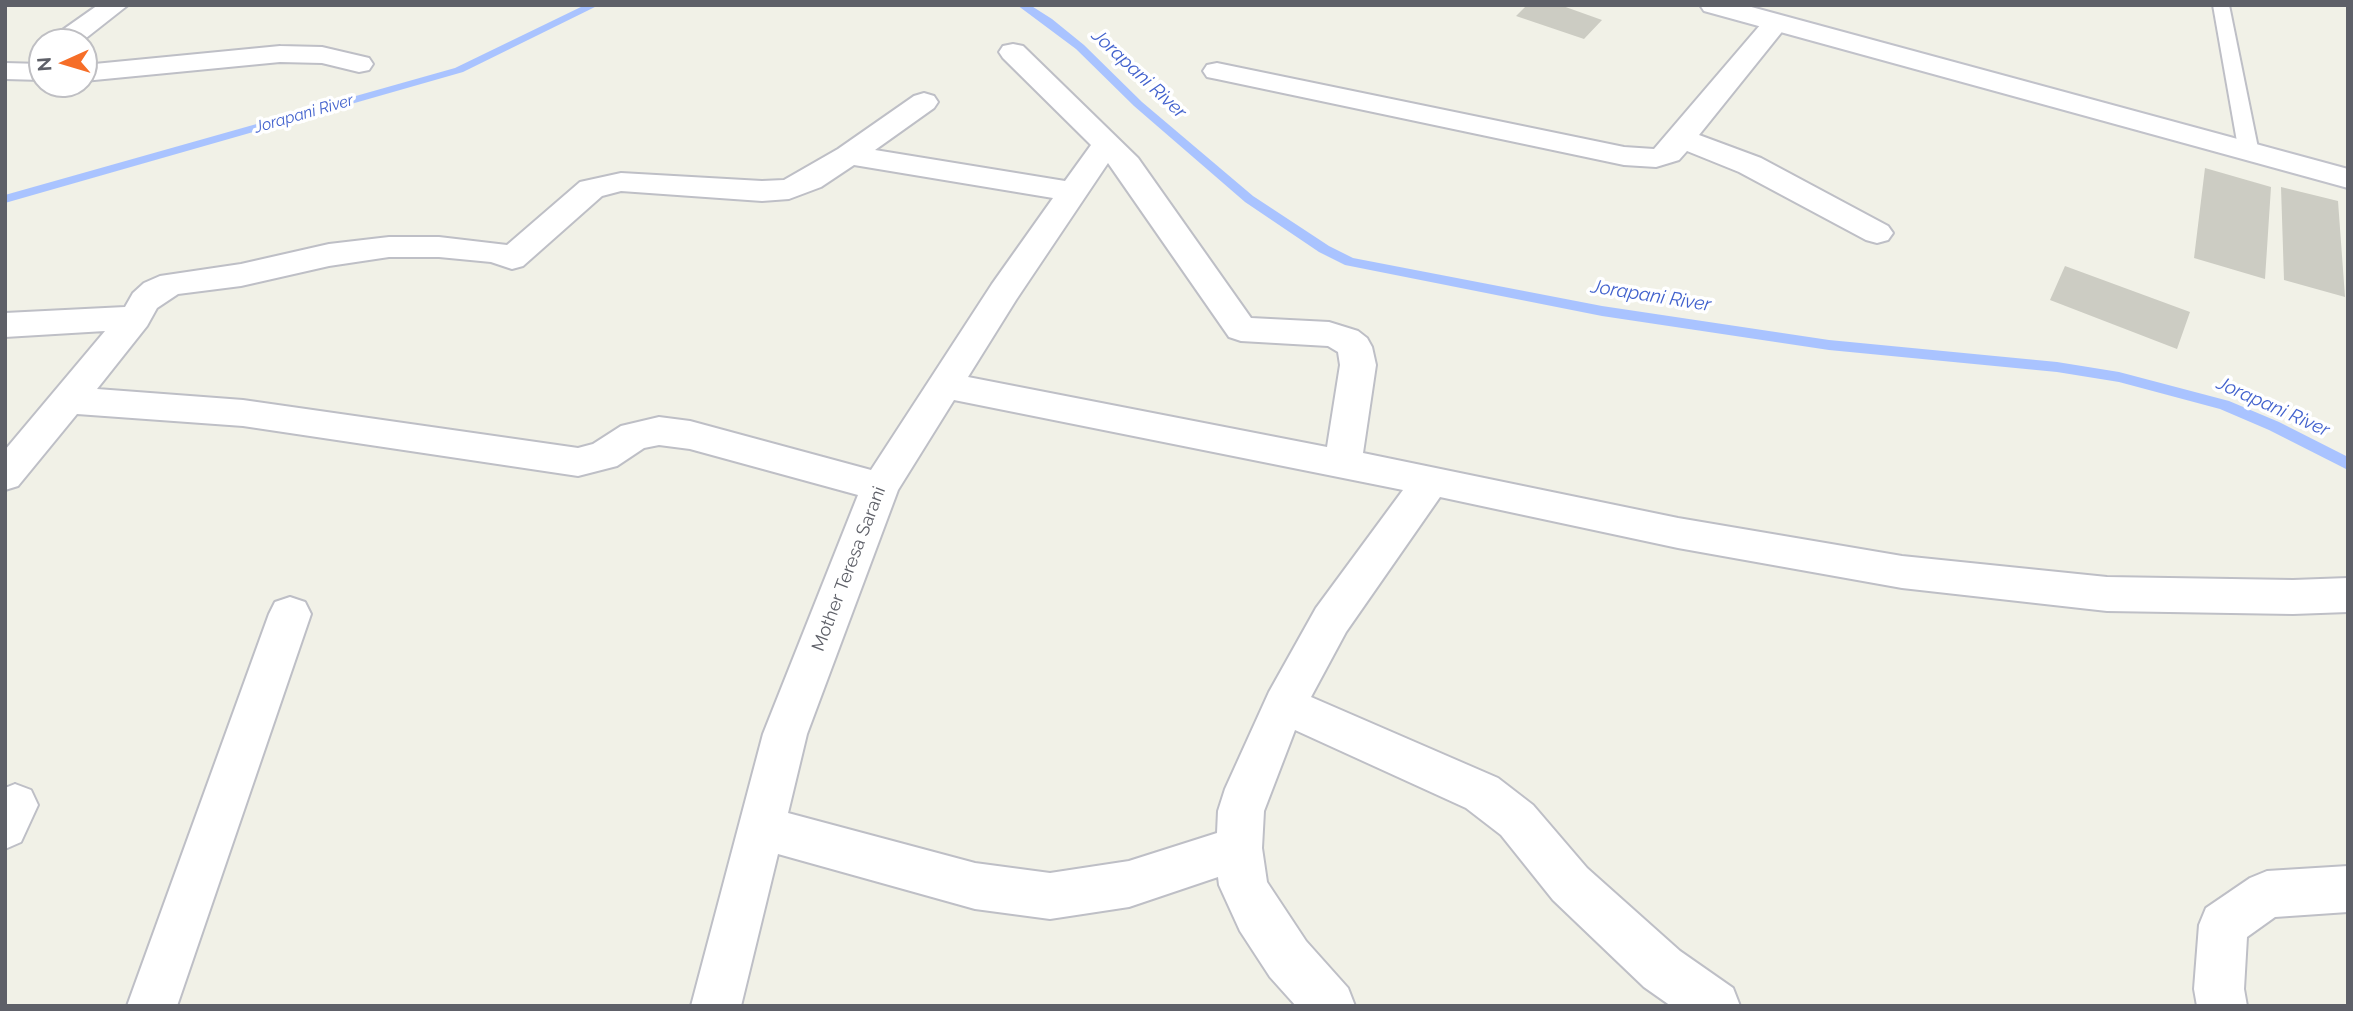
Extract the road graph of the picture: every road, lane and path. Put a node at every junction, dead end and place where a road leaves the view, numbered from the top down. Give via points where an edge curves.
1 (115, 5) edge
2 (1713, 5) edge
3 (2221, 5) edge
4 (1776, 23) junction
5 (83, 28) edge
6 (1013, 52) dead end
7 (359, 64) dead end
8 (1217, 71) dead end
9 (98, 72) edge
10 (923, 102) dead end
11 (1681, 138) junction
12 (1107, 144) junction
13 (2249, 153) junction
14 (849, 155) junction
15 (2348, 179) edge
16 (1076, 192) junction
17 (1877, 233) dead end
18 (135, 318) junction
19 (5, 325) edge
20 (946, 386) junction
21 (69, 400) junction
22 (1343, 465) junction
23 (5, 476) edge
24 (1431, 481) junction
25 (880, 487) junction
26 (2348, 595) edge
27 (290, 614) dead end
28 (1284, 705) junction
29 (761, 828) junction
30 (1239, 848) junction
31 (2348, 889) edge
32 (1289, 982) edge
33 (152, 1006) edge
34 (716, 1006) edge
35 (1330, 1006) edge
36 (1715, 1006) edge
37 (2222, 1006) edge

1 - 5 street
2 - 4 street
3 - 13 lane
4 - 11 street
4 - 13 street
6 - 12 street
7 - 9 street via 322,55 280,54
8 - 11 street via 1624,156 1656,158 1668,154
10 - 14 street
11 - 17 street via 1750,165
12 - 16 street, Mother Teresa Sarani
12 - 22 street via 1127,164 1241,329 1329,334 1355,347 1359,365
13 - 15 street
14 - 16 street
14 - 18 street via 789,189 606,184 576,200 512,258 439,247 389,247 329,255 241,275 172,284 145,301
16 - 20 street, Mother Teresa Sarani via 1004,292
18 - 19 street
18 - 21 street
20 - 22 street
20 - 25 street, Mother Teresa Sarani
21 - 23 street
21 - 25 street via 243,413 578,462 604,456 634,436 659,431 690,435
22 - 24 street
24 - 26 street via 1678,533 1902,572 2107,594
24 - 28 street via 1331,620
25 - 29 street, Mother Teresa Sarani via 785,734
27 - 33 street
28 - 30 street via 1241,811
28 - 36 street via 1482,793 1517,820 1570,884 1662,969
29 - 30 street via 975,886 1050,896 1129,884
29 - 34 street, Mother Teresa Sarani
30 - 32 street via 1243,885
31 - 37 street via 2267,894 2223,925
32 - 35 street

